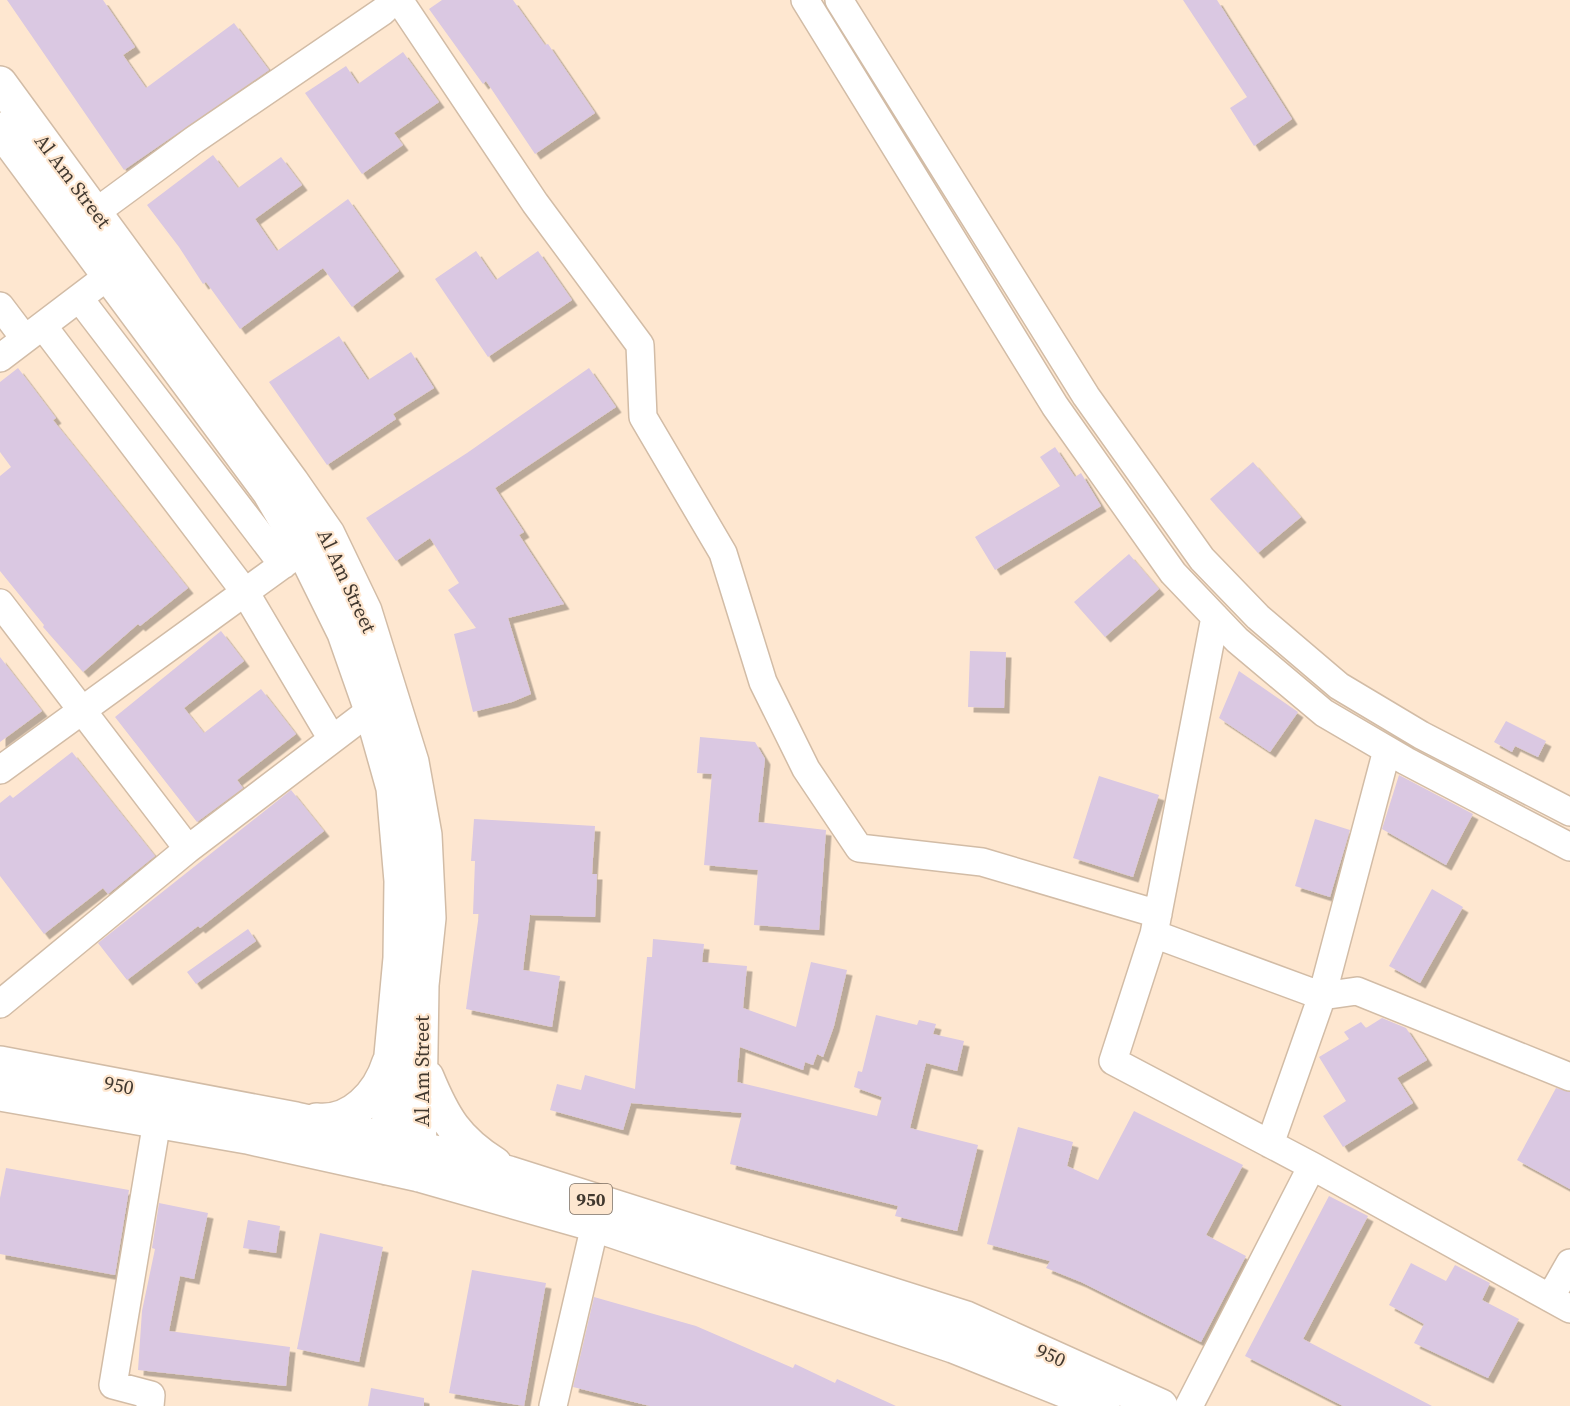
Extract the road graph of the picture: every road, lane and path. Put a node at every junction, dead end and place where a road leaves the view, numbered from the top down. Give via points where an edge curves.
1 (394, 0) edge
2 (399, 0) edge
3 (805, 0) edge
4 (839, 0) edge
5 (0, 83) edge
6 (0, 129) edge
7 (96, 212) junction
8 (108, 276) junction
9 (79, 298) junction
10 (0, 306) edge
11 (34, 332) junction
12 (0, 358) edge
13 (293, 558) junction
14 (245, 592) junction
15 (0, 603) edge
16 (1215, 617) junction
17 (84, 709) junction
18 (370, 710) junction
19 (332, 739) junction
20 (1387, 750) junction
21 (0, 770) edge
22 (1570, 812) edge
23 (1570, 847) edge
24 (188, 849) junction
25 (1156, 924) junction
26 (1322, 996) junction
27 (0, 1004) edge
28 (421, 1033) junction
29 (391, 1055) junction
30 (0, 1063) edge
31 (1570, 1077) edge
32 (0, 1094) edge
33 (296, 1119) junction
34 (157, 1121) junction
35 (1270, 1144) junction
36 (387, 1153) junction
37 (420, 1162) junction
38 (1311, 1166) junction
39 (509, 1173) junction
40 (595, 1226) junction
41 (1570, 1263) edge
42 (1560, 1303) edge
43 (150, 1406) edge
44 (553, 1406) edge
45 (1103, 1406) edge
46 (1161, 1406) edge
47 (1189, 1406) edge

1 - 7 street
2 - 25 street via 536,203 640,345 643,417 723,553 763,682 806,769 859,848 982,862
3 - 16 street via 1055,406 1173,573
4 - 22 street via 1086,396 1202,559 1258,617 1339,686 1421,735
5 - 7 main road, Al Am Street
6 - 8 main road, Al Am Street
7 - 28 main road, Al Am Street via 328,534 365,611 412,762 425,835 429,918
8 - 9 street
8 - 13 main road, Al Am Street via 269,492
9 - 11 street
9 - 13 street
10 - 11 street
11 - 12 street
11 - 14 street
13 - 14 street
13 - 18 main road, Al Am Street via 344,633
14 - 17 street
14 - 19 street
15 - 17 street
16 - 20 street via 1324,713
16 - 25 street
17 - 21 street
17 - 24 street
18 - 19 street
18 - 29 main road, Al Am Street via 393,788 401,881 400,958
19 - 24 street
20 - 23 street
20 - 26 street
24 - 27 street
25 - 26 street
25 - 35 street via 1113,1061
26 - 31 street via 1357,991
26 - 35 street
28 - 37 main road, Al Am Street
28 - 39 main road via 426,1076 444,1116 472,1149
29 - 33 main road via 384,1080 347,1114 322,1121
29 - 36 main road, Al Am Street
30 - 33 main road, 950 / 950
32 - 34 main road, 950
33 - 36 main road, 950 / 950
34 - 36 main road, 950 via 247,1137
34 - 43 street via 113,1385 151,1395
35 - 38 street
36 - 37 main road, 950 / 950
37 - 39 main road, 950 / 950
37 - 40 main road, 950
38 - 42 street
38 - 47 street
39 - 46 main road, 950 / 950 via 966,1318
40 - 44 street
40 - 45 main road, 950 via 953,1346
41 - 42 street

